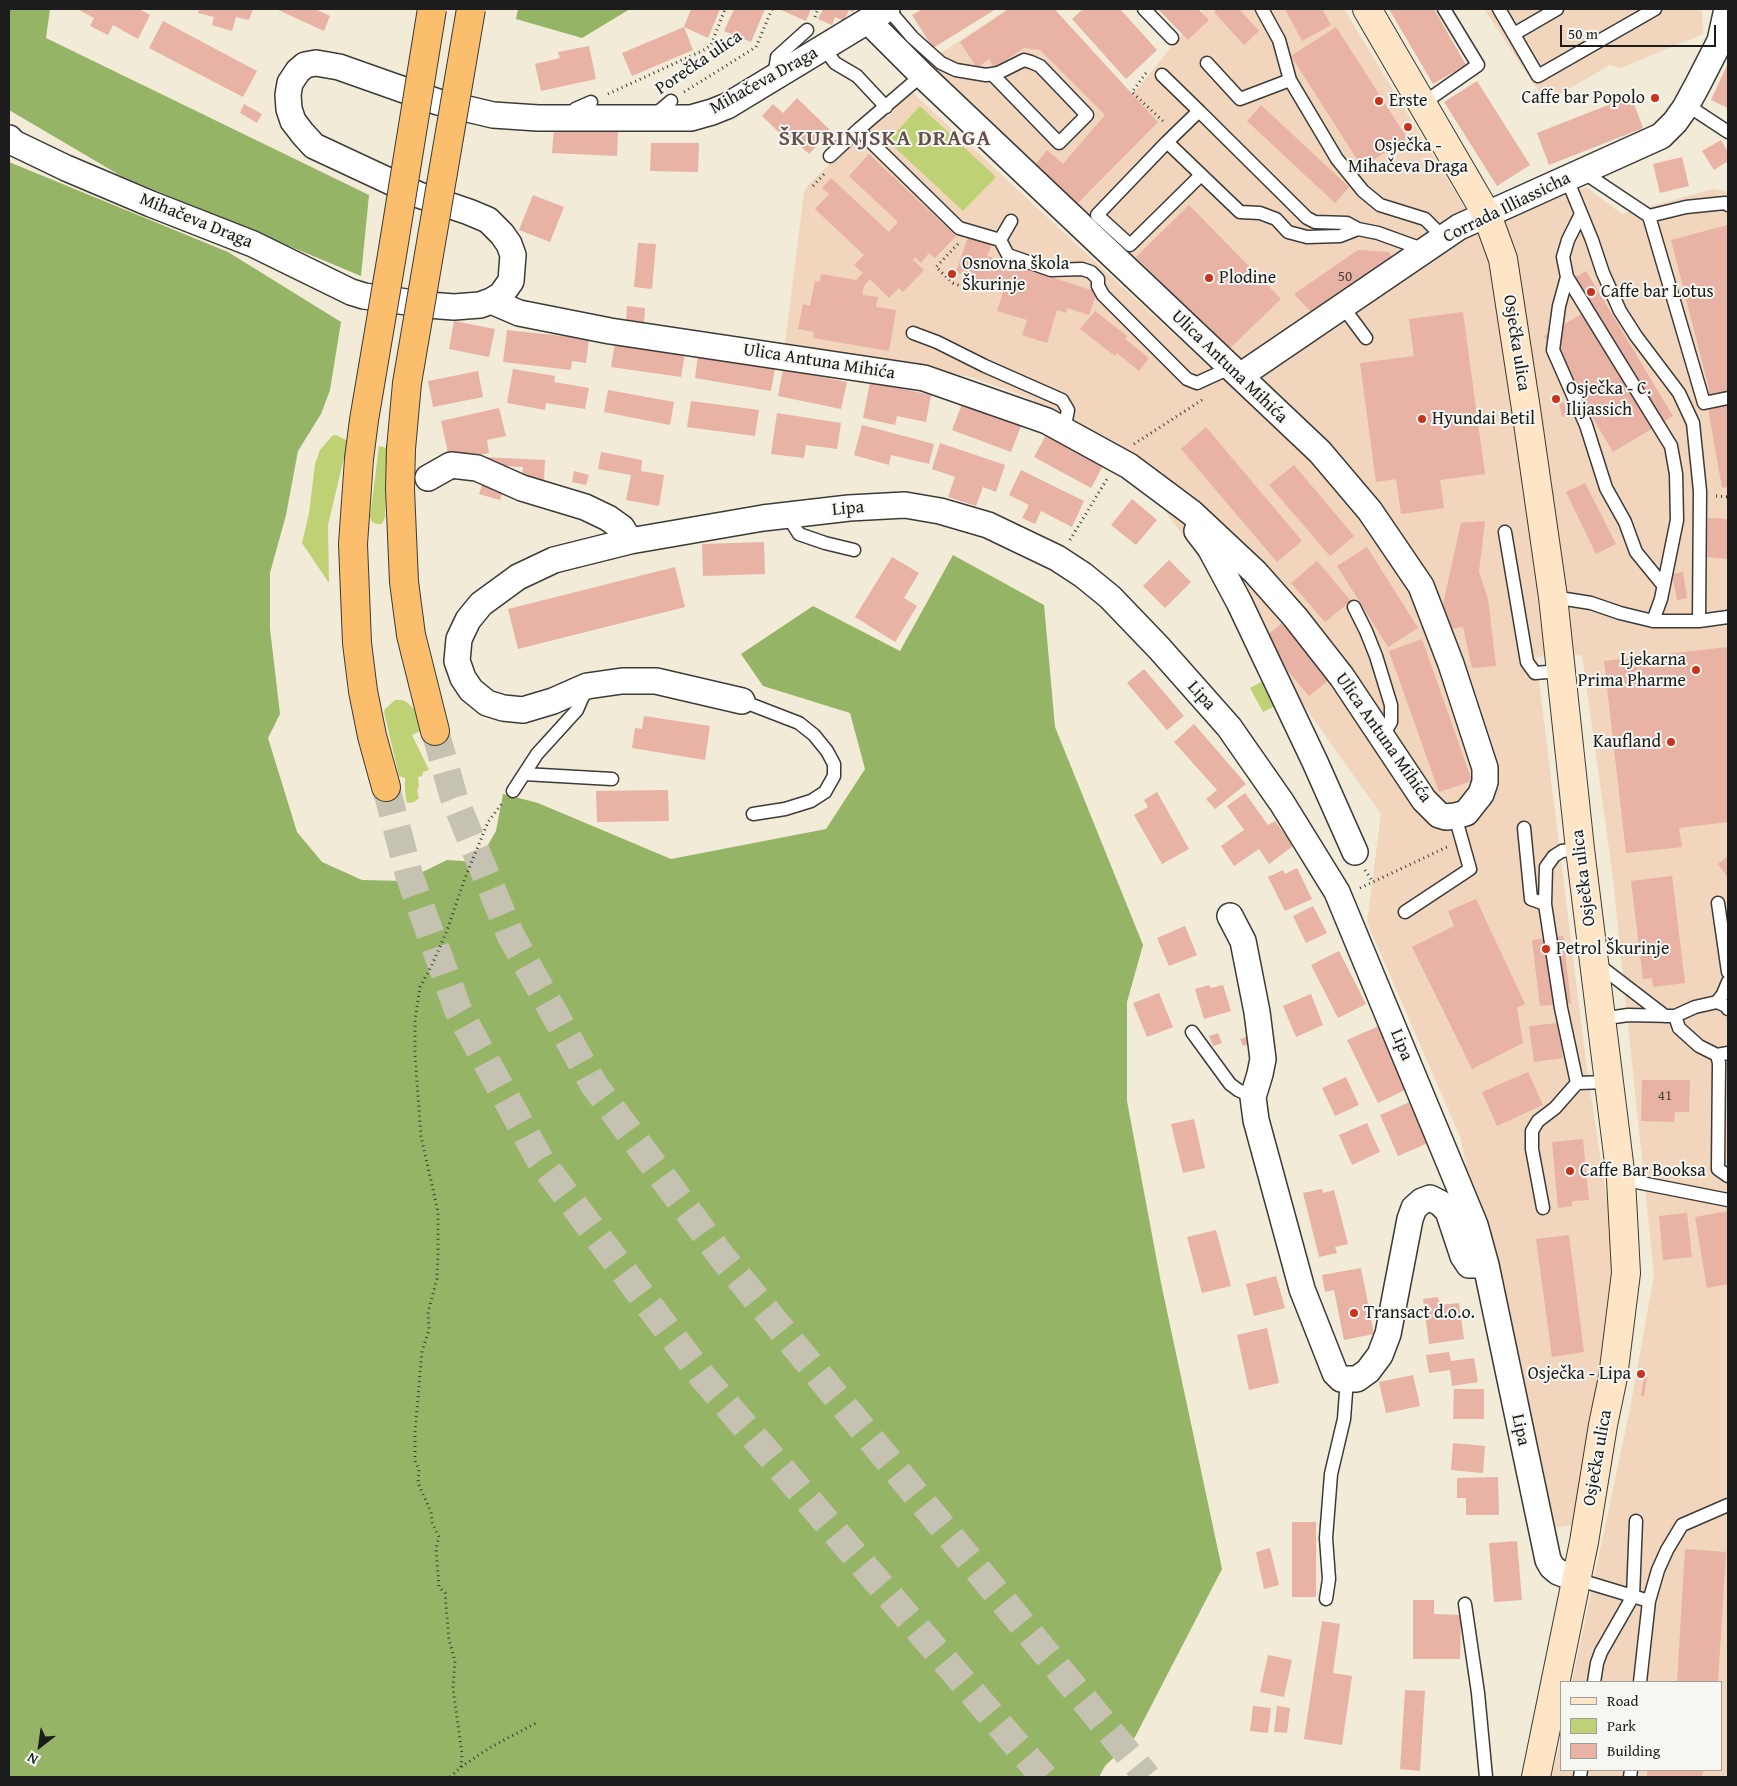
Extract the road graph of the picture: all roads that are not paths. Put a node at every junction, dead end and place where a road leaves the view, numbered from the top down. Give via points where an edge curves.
1 (432, 9) edge
2 (471, 9) edge
3 (1144, 9) edge
4 (1262, 9) edge
5 (1367, 9) edge
6 (1444, 9) edge
7 (1499, 9) edge
8 (1557, 9) edge
9 (1655, 9) edge
10 (1727, 9) edge
11 (879, 12) edge
12 (807, 30) dead end
13 (1514, 34) junction
14 (1172, 38) dead end
15 (824, 48) junction
16 (1207, 63) dead end
17 (992, 74) junction
18 (922, 75) junction
19 (1162, 75) dead end
20 (774, 78) junction
21 (1290, 80) junction
22 (591, 102) road end
23 (1422, 104) junction
24 (1687, 105) junction
25 (886, 106) junction
26 (1199, 111) junction
27 (570, 117) junction
28 (1728, 132) edge
29 (864, 136) dead end
30 (9, 138) edge
31 (1172, 138) junction
32 (830, 156) dead end
33 (1201, 175) junction
34 (1575, 175) junction
35 (1728, 205) edge
36 (1582, 214) junction
37 (1487, 215) junction
38 (1649, 216) junction
39 (1011, 221) dead end
40 (1358, 229) junction
41 (1000, 240) junction
42 (1434, 244) junction
43 (1567, 277) junction
44 (491, 302) junction
45 (1343, 307) junction
46 (913, 333) dead end
47 (1366, 338) dead end
48 (1235, 372) junction
49 (1728, 398) edge
50 (1064, 430) junction
51 (428, 478) dead end
52 (1192, 513) junction
53 (787, 515) junction
54 (1505, 532) dead end
55 (630, 541) junction
56 (854, 550) dead end
57 (1663, 585) junction
58 (1552, 597) junction
59 (1354, 607) dead end
60 (1728, 617) edge
61 (1653, 620) junction
62 (1699, 621) junction
63 (1560, 671) junction
64 (587, 686) junction
65 (742, 701) joint
66 (435, 731) tunnel mouth
67 (1382, 737) junction
68 (524, 774) junction
69 (612, 779) dead end
70 (386, 787) tunnel mouth
71 (513, 791) road end
72 (753, 814) dead end
73 (1455, 816) junction
74 (1524, 828) dead end
75 (1580, 849) junction
76 (1355, 852) dead end
77 (1718, 903) dead end
78 (1545, 904) junction
79 (1405, 912) dead end
80 (1230, 916) dead end
81 (1593, 961) junction
82 (1728, 972) edge
83 (1728, 982) edge
84 (1716, 1002) junction
85 (1728, 1009) edge
86 (1670, 1016) junction
87 (1601, 1019) junction
88 (1192, 1032) dead end
89 (1723, 1054) edge
90 (1608, 1082) junction
91 (1578, 1084) junction
92 (1253, 1097) junction
93 (1728, 1176) edge
94 (1622, 1179) junction
95 (1728, 1200) edge
96 (1543, 1208) dead end
97 (1486, 1265) junction
98 (1346, 1379) junction
99 (1728, 1505) edge
100 (1636, 1521) dead end
101 (1576, 1579) junction
102 (1633, 1596) junction
103 (1326, 1599) dead end
104 (1649, 1601) junction
105 (1465, 1604) dead end
106 (1594, 1681) edge
107 (1640, 1681) edge
108 (1486, 1777) edge
109 (1536, 1777) edge

1 - 70 highway, bridge via 364,420 353,544 357,643 363,690
2 - 66 highway, bridge via 407,383 400,467 405,591 411,635
3 - 14 lane
4 - 21 lane via 1279,40
5 - 23 main road, Osječka ulica
6 - 23 lane via 1478,65
7 - 13 lane
8 - 13 lane
9 - 13 lane via 1538,76
10 - 24 street, Corrada Illiassicha via 1720,41
11 - 15 street, Mihačeva Draga
11 - 17 lane via 941,63 956,70
11 - 18 street, Ulica Antuna Mihića
12 - 20 lane via 777,57
15 - 20 street, Mihačeva Draga
15 - 25 lane via 835,63 857,76
16 - 21 lane via 1240,99
17 - 17 lane via 1024,60 1031,62 1040,66 1087,115 1059,143
18 - 25 lane
18 - 48 street, Ulica Antuna Mihića
19 - 26 lane
20 - 27 street, Mihačeva Draga via 727,106 691,118 662,110
21 - 42 lane via 1337,159 1363,191 1380,205 1425,219
22 - 27 lane via 575,109
23 - 37 main road, Osječka ulica
24 - 28 lane
24 - 34 street, Corrada Illiassicha via 1661,136
25 - 32 lane
26 - 31 lane
26 - 40 lane via 1307,218 1315,222 1347,223
27 - 44 street, Mihačeva Draga via 538,118 478,112 438,102 339,67 316,63 305,65 290,83 288,95 293,121 314,146 418,195 488,220 502,234 513,255 511,281 502,295
29 - 41 lane via 960,228
30 - 44 street, Mihačeva Draga via 66,168 254,244 351,292 437,306
31 - 33 lane
31 - 33 lane via 1097,215 1130,245
33 - 40 lane via 1240,212 1260,213 1276,219 1294,235 1340,236
34 - 36 lane
34 - 37 street, Corrada Illiassicha
34 - 38 lane
35 - 38 lane via 1686,207
36 - 43 lane via 1563,257
36 - 62 lane via 1620,311 1679,393 1693,423 1700,491
37 - 42 street, Corrada Illiassicha via 1459,227
37 - 58 main road, Osječka ulica via 1503,260
38 - 49 lane via 1704,402
39 - 41 lane
40 - 42 lane
41 - 48 lane via 1012,257 1051,270 1082,269 1091,272 1098,279 1103,295 1187,379 1197,383
42 - 45 street, Corrada Illiassicha
43 - 57 lane via 1553,350 1586,425 1606,488 1625,522 1636,552
43 - 57 lane via 1671,446 1676,474 1677,520
44 - 50 street, Ulica Antuna Mihića via 519,313 610,331 924,378 1047,421
45 - 47 lane
45 - 48 street, Corrada Illiassicha
46 - 50 lane via 1062,400 1068,410
48 - 73 street, Ulica Antuna Mihića via 1320,452 1370,511 1421,586 1485,768 1481,794 1466,813
50 - 52 street, Ulica Antuna Mihića via 1129,466
51 - 55 street via 451,465 477,468 522,488 608,518 622,528
52 - 67 street, Ulica Antuna Mihića via 1255,572 1295,616 1342,677
52 - 76 street via 1189,524 1210,548 1239,602
53 - 55 street, Lipa
53 - 56 lane via 799,534
53 - 97 street, Lipa via 905,505 988,525 1084,574 1159,648 1229,727 1337,892 1471,1216
54 - 63 lane via 1527,662 1535,672
55 - 64 street, Lipa via 554,560 518,577 481,604 459,639 458,661 463,678 471,690 487,703 523,710
57 - 61 lane
58 - 61 lane via 1591,603
58 - 63 main road, Osječka ulica
59 - 67 lane via 1376,656 1391,705 1391,722
60 - 62 lane
61 - 62 lane
63 - 75 main road, Osječka ulica
64 - 65 street, Lipa via 656,681
64 - 68 lane via 577,710 537,754
65 - 72 lane via 798,723 814,735 834,764 834,776 825,792 811,801
67 - 73 street, Ulica Antuna Mihića via 1424,800 1439,814
68 - 69 lane
68 - 71 lane
73 - 79 lane via 1470,869
74 - 78 lane via 1531,899
75 - 78 lane via 1562,851 1546,867
75 - 81 main road, Osječka ulica
77 - 82 lane
78 - 91 lane via 1561,1008
80 - 92 street via 1243,941 1258,1012 1263,1059
81 - 86 lane
81 - 87 main road, Osječka ulica
83 - 84 lane
84 - 85 lane
84 - 86 lane
86 - 87 lane via 1628,1015
86 - 89 lane via 1699,1046
87 - 90 main road, Osječka ulica
88 - 92 lane via 1230,1084
89 - 93 lane via 1719,1063 1718,1169
90 - 91 lane
90 - 94 main road, Osječka ulica
91 - 96 lane via 1538,1121 1532,1131 1532,1149
92 - 98 street via 1256,1120 1302,1289 1335,1373
94 - 95 lane
94 - 101 main road, Osječka ulica via 1626,1273 1613,1377
97 - 98 street via 1469,1265 1448,1211 1440,1202 1430,1198 1422,1201 1414,1208 1410,1219 1388,1334 1380,1355 1368,1371 1356,1379
97 - 101 street, Lipa via 1548,1560 1558,1572
98 - 103 lane via 1344,1419 1331,1474
99 - 104 lane via 1682,1525 1664,1556
100 - 102 lane
101 - 102 lane
101 - 109 main road, Osječka ulica
102 - 104 lane
102 - 106 lane via 1601,1652
104 - 107 lane
105 - 108 lane

